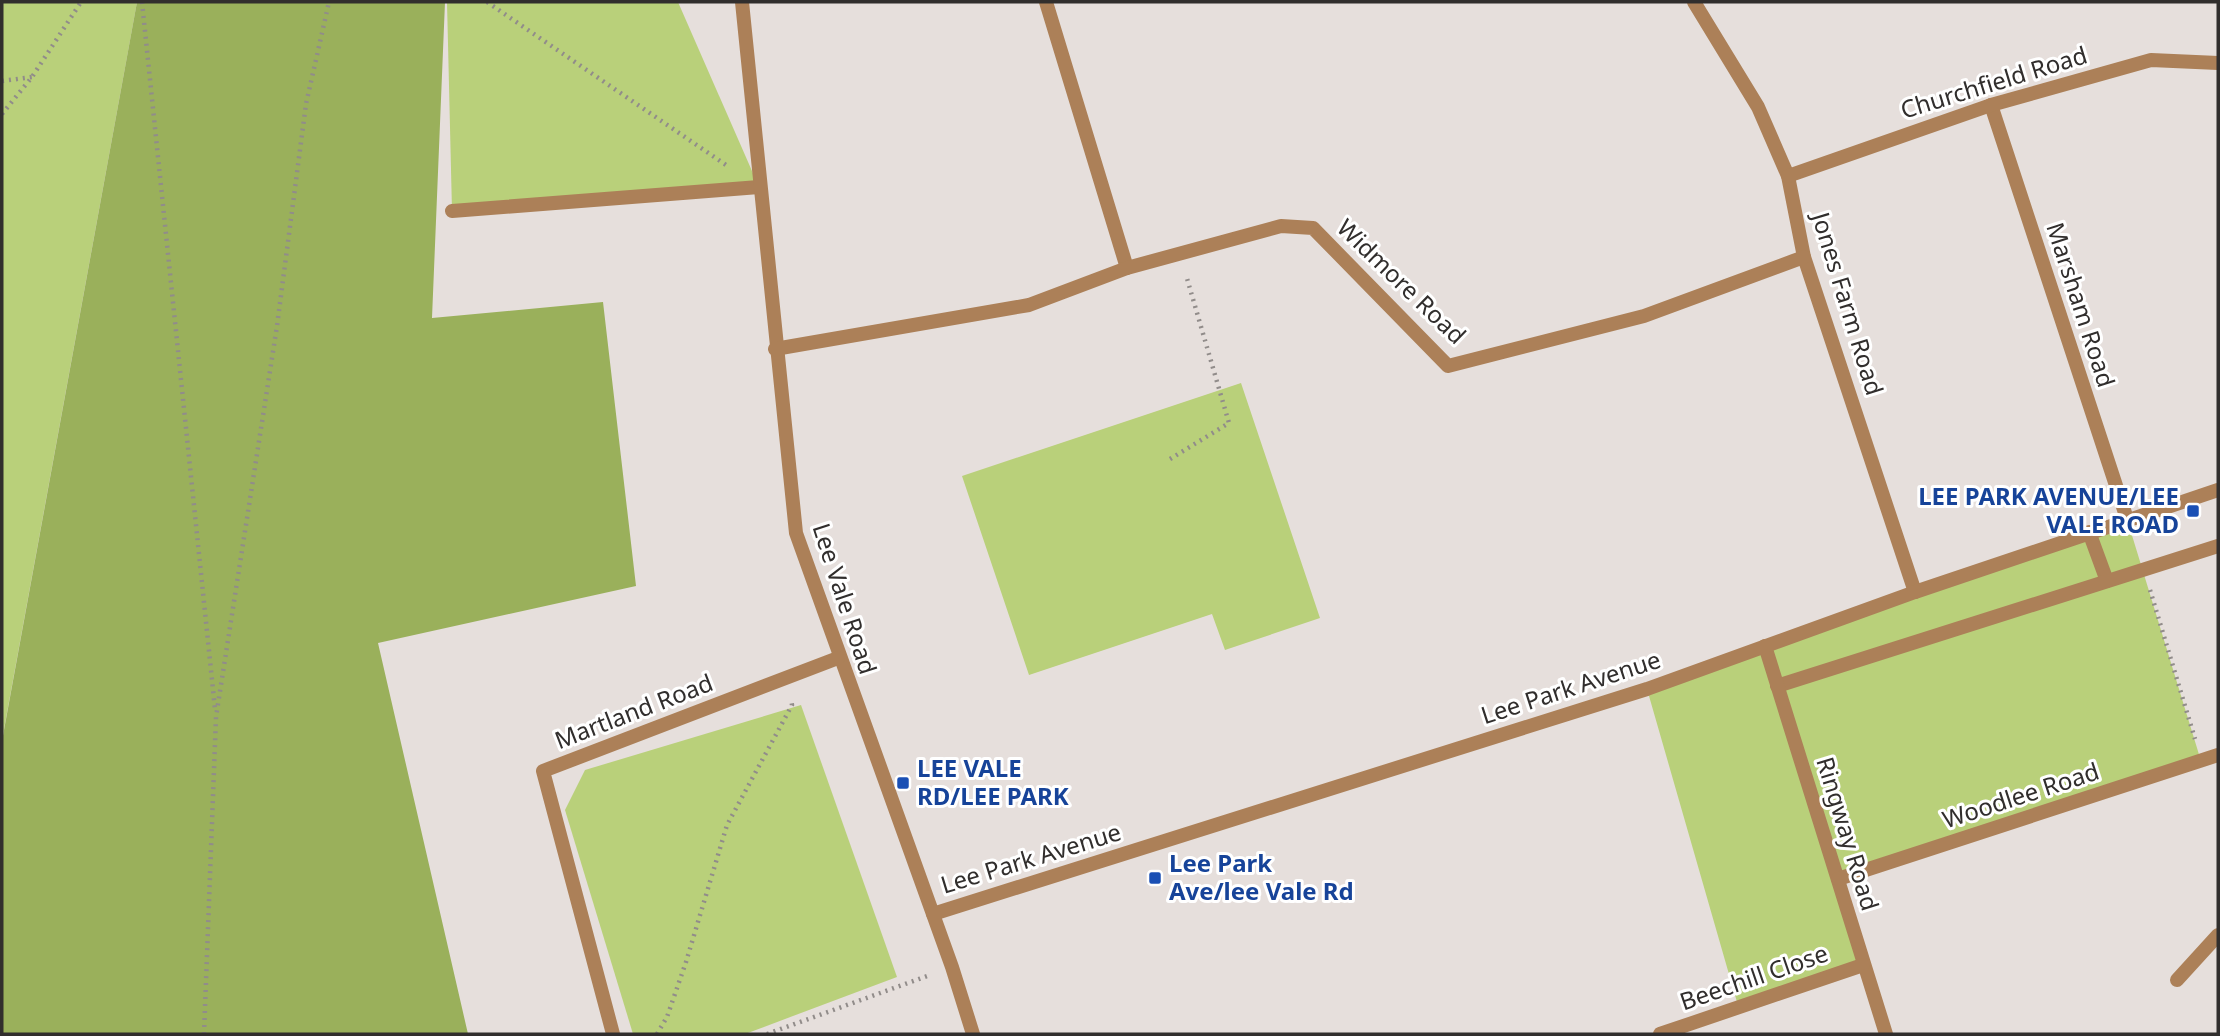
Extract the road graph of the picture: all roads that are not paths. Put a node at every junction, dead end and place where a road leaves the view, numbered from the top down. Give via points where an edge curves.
1 (742, 2) edge
2 (1046, 2) edge
3 (1695, 2) edge
4 (2218, 63) edge
5 (1992, 105) junction
6 (1788, 176) junction
7 (759, 187) junction
8 (452, 211) dead end
9 (1804, 257) junction
10 (1127, 268) junction
11 (775, 349) junction
12 (2218, 490) edge
13 (2127, 519) junction
14 (2090, 532) junction
15 (2218, 546) edge
16 (2107, 581) junction
17 (1915, 592) junction
18 (1765, 646) junction
19 (838, 658) junction
20 (1777, 685) junction
21 (2218, 755) edge
22 (1838, 879) junction
23 (933, 914) junction
24 (2218, 935) edge
25 (1863, 965) junction
26 (2177, 980) dead end
27 (613, 1034) edge
28 (973, 1034) edge
29 (1660, 1034) edge
30 (1886, 1034) edge

1 - 7 street, Lee Vale Road
2 - 10 street
3 - 6 street, Jones Farm Road via 1758,107
4 - 5 street, Churchfield Road via 2151,60
5 - 6 street, Churchfield Road
5 - 13 street, Marsham Road
6 - 9 street, Jones Farm Road
7 - 8 street
7 - 11 street, Lee Vale Road
9 - 10 street, Widmore Road via 1644,316 1448,366 1313,228 1280,226
9 - 17 street, Jones Farm Road
10 - 11 street, Widmore Road via 1029,306
11 - 19 street, Lee Vale Road via 796,533
12 - 13 street, Lee Park Avenue
13 - 14 street, Lee Park Avenue
14 - 16 street
14 - 17 street, Lee Park Avenue
15 - 16 street
16 - 20 street
17 - 18 street, Lee Park Avenue
18 - 20 street, Ringway Road
18 - 23 street, Lee Park Avenue via 1647,689
19 - 23 street, Lee Vale Road
19 - 27 street, Martland Road via 543,771
20 - 22 street, Ringway Road
21 - 22 street, Woodlee Road
22 - 25 street, Ringway Road
23 - 28 street, Lee Vale Road
24 - 26 street
25 - 29 street, Beechill Close
25 - 30 street, Ringway Road

